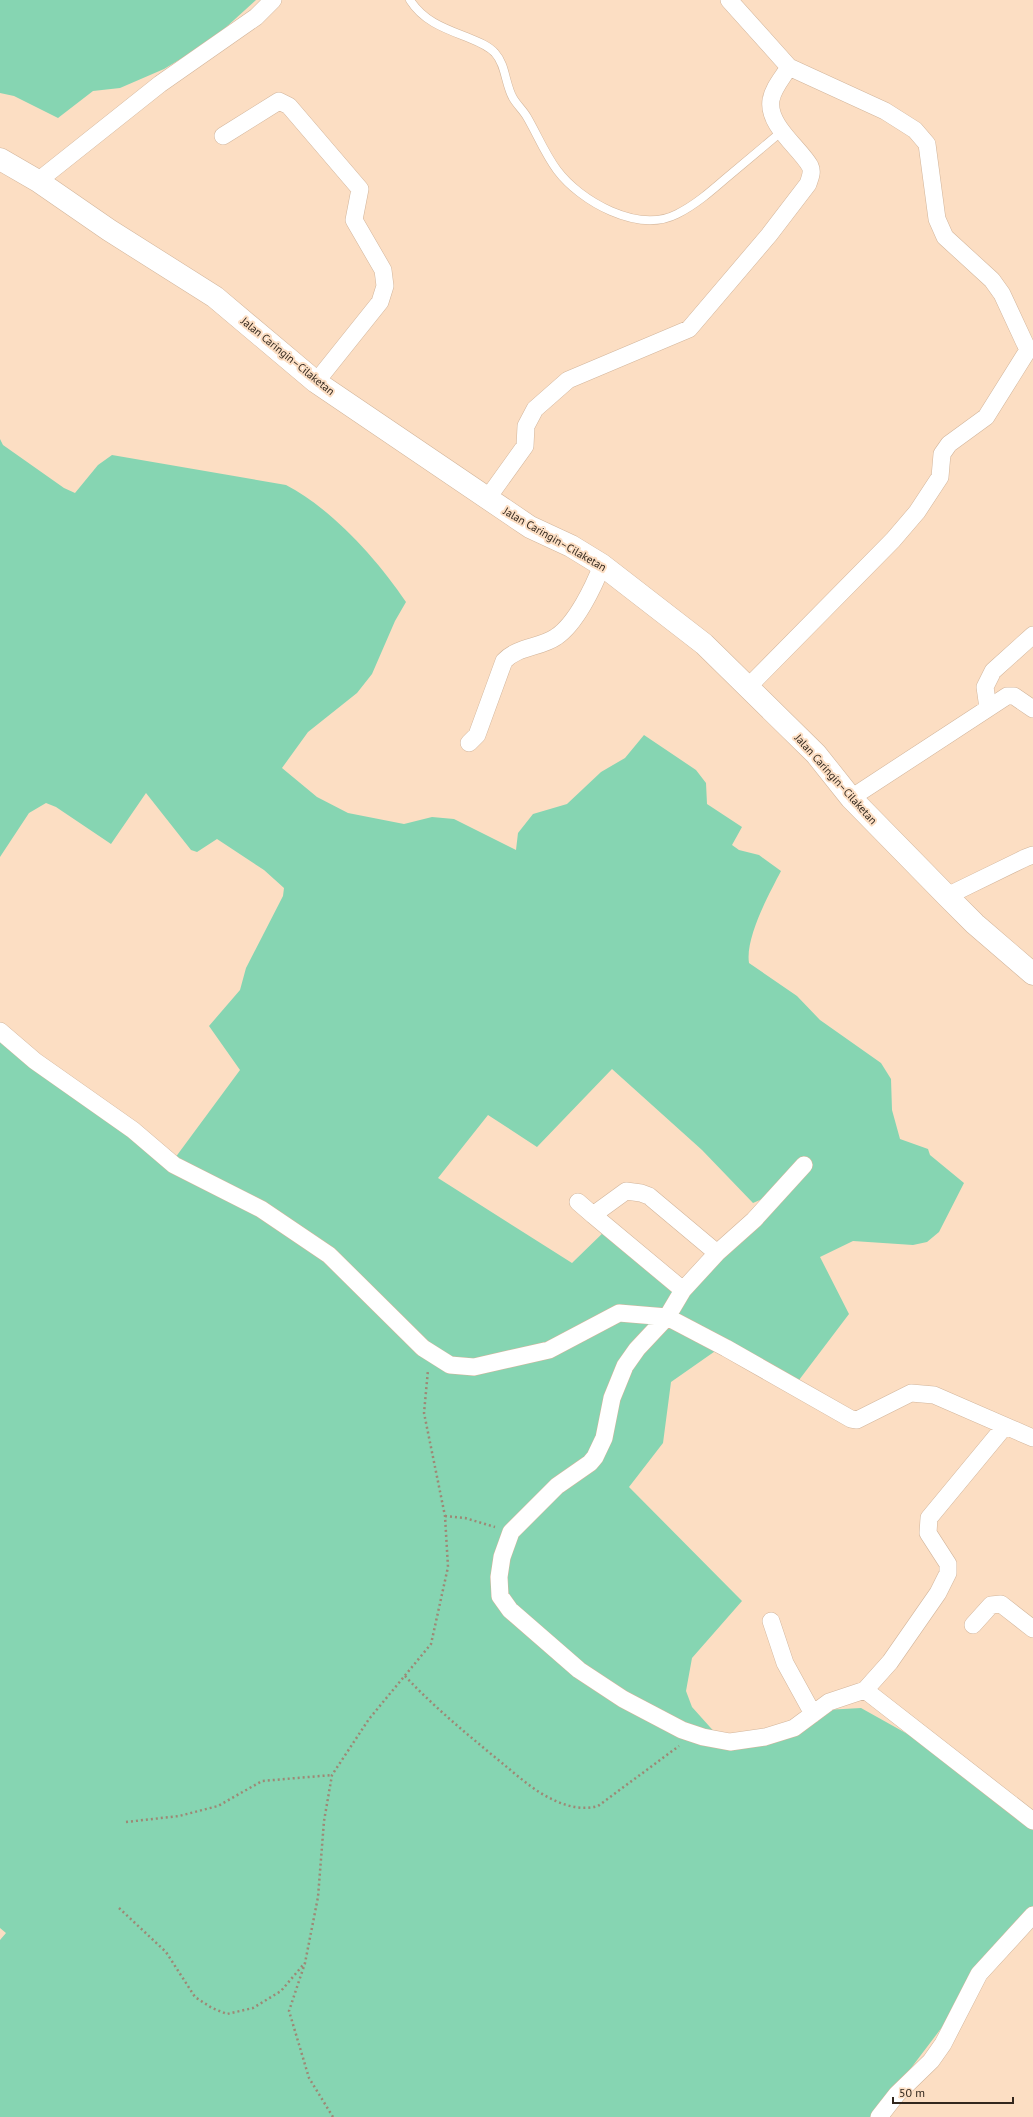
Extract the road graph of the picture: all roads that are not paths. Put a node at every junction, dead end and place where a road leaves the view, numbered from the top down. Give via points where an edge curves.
1 (273, 0) edge
2 (410, 0) edge
3 (729, 0) edge
4 (789, 67) junction
5 (781, 132) junction
6 (223, 136) dead end
7 (0, 159) edge
8 (38, 181) junction
9 (1031, 347) edge
10 (316, 382) junction
11 (487, 499) junction
12 (602, 565) junction
13 (1033, 635) edge
14 (748, 687) junction
15 (988, 708) junction
16 (1033, 709) edge
17 (469, 743) dead end
18 (851, 798) junction
19 (1033, 856) edge
20 (947, 896) junction
21 (1033, 974) edge
22 (0, 1031) edge
23 (804, 1165) dead end
24 (578, 1202) dead end
25 (593, 1214) junction
26 (717, 1253) junction
27 (683, 1290) junction
28 (667, 1317) junction
29 (1005, 1426) junction
30 (1033, 1438) edge
31 (772, 1621) dead end
32 (974, 1625) dead end
33 (1033, 1630) edge
34 (865, 1690) junction
35 (813, 1714) junction
36 (1033, 1821) edge
37 (1033, 1915) edge
38 (879, 2117) edge

1 - 8 street via 256,16 160,84
2 - 5 lane via 416,10 441,28 483,44 495,52 500,59 506,84 513,98 557,170 578,192 620,215 654,220 675,215 695,204
3 - 4 street
4 - 5 street via 771,100
4 - 9 street via 885,111 915,130 927,144 937,219 945,237 992,280
5 - 11 street via 810,166 811,175 808,184 769,235 689,329 568,380 535,409 526,426 525,446
6 - 10 street via 279,101 289,106 360,189 354,220 384,270 385,286 380,302
7 - 8 street, Jalan Caringin–Cilaketan
8 - 10 street, Jalan Caringin–Cilaketan via 109,230 215,297
9 - 14 street via 986,417 949,444 942,454 940,477 893,540
10 - 11 street, Jalan Caringin–Cilaketan
11 - 12 street, Jalan Caringin–Cilaketan via 530,527 571,546
12 - 14 street, Jalan Caringin–Cilaketan via 704,644
12 - 17 street via 593,590 572,621 556,637 511,654 504,661 477,734
13 - 15 street via 993,671 985,687
14 - 18 street, Jalan Caringin–Cilaketan via 816,754
15 - 16 street via 1007,696 1014,696
15 - 18 street
18 - 20 street, Jalan Caringin–Cilaketan
19 - 20 street
20 - 21 street, Jalan Caringin–Cilaketan
22 - 28 street via 35,1061 134,1130 174,1165 261,1209 329,1255 423,1348 450,1365 474,1368 549,1350 619,1312
23 - 26 street via 754,1220
24 - 25 street
25 - 26 street via 626,1191 641,1193 649,1196
25 - 27 street
26 - 27 street
27 - 28 street
28 - 29 street via 851,1419 858,1420 911,1393 920,1392 934,1395
28 - 35 street via 625,1366 612,1398 604,1438 590,1464 557,1486 511,1532 502,1557 500,1596 510,1610 580,1670 623,1699 682,1730 730,1742 765,1737 794,1728
29 - 30 street
29 - 34 street via 929,1518 928,1533 948,1564 948,1573 938,1593 890,1662
31 - 35 street via 785,1663
32 - 33 street via 991,1605 1001,1604
34 - 35 street via 829,1702
34 - 36 street
37 - 38 street via 979,1974 943,2044 931,2061 896,2094

